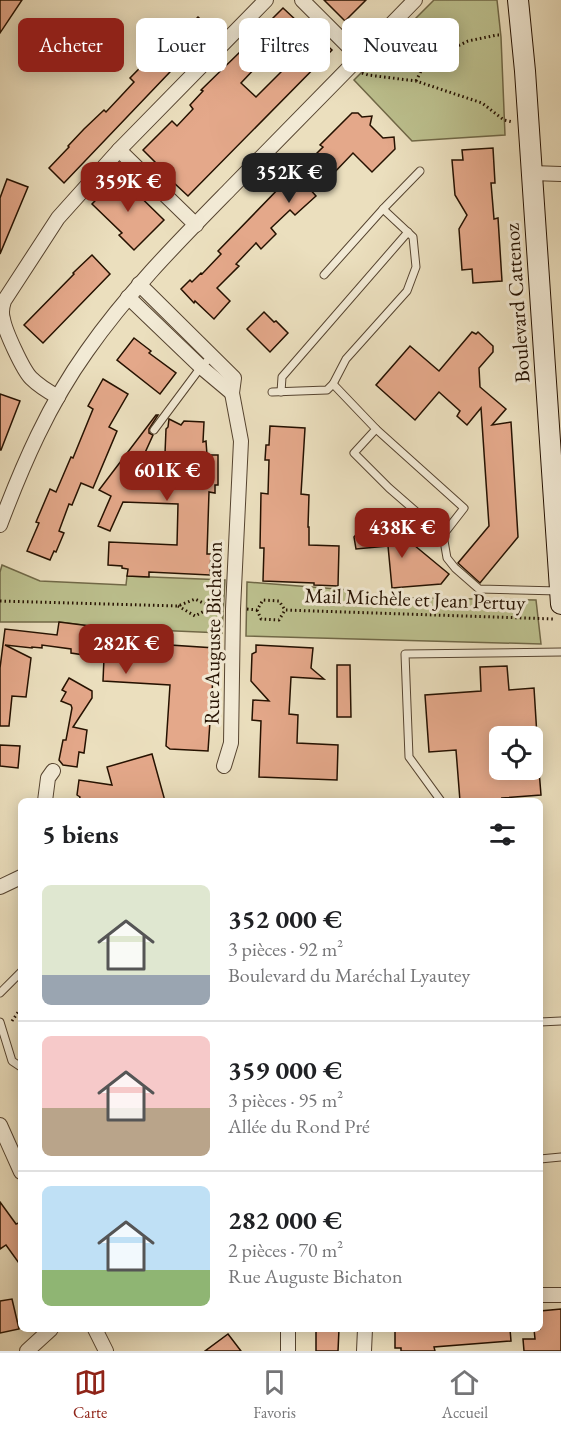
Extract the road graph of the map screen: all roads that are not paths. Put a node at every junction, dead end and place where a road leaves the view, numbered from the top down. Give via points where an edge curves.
1 (266, 0) edge
2 (302, 0) edge
3 (415, 0) edge
4 (518, 0) edge
5 (398, 18) edge
6 (342, 47) edge
7 (345, 72) edge
8 (119, 150) junction
9 (420, 171) dead end
10 (532, 173) junction
11 (561, 174) edge
12 (382, 209) junction
13 (196, 225) junction
14 (408, 232) junction
15 (324, 275) dead end
16 (139, 284) junction
17 (128, 297) junction
18 (212, 356) junction
19 (201, 367) junction
20 (333, 384) junction
21 (554, 386) edge
22 (272, 392) dead end
23 (281, 392) junction
24 (232, 393) junction
25 (58, 397) junction
26 (376, 429) junction
27 (154, 430) dead end
28 (0, 525) edge
29 (443, 535) junction
30 (561, 597) edge
31 (561, 652) edge
32 (225, 766) dead end
33 (53, 771) dead end
34 (45, 798) edge
35 (439, 798) edge
36 (18, 878) edge
37 (0, 887) edge
38 (18, 975) edge
39 (0, 993) edge
40 (561, 1021) edge
41 (0, 1022) edge
42 (543, 1022) edge
43 (18, 1067) edge
44 (0, 1125) edge
45 (561, 1157) edge
46 (543, 1159) edge
47 (18, 1165) edge
48 (561, 1294) edge
49 (543, 1295) edge
50 (48, 1332) edge
51 (96, 1332) edge
52 (288, 1332) edge
53 (364, 1332) edge
54 (27, 1351) edge
55 (106, 1351) edge
56 (288, 1351) edge
57 (364, 1351) edge

1 - 8 street
2 - 6 street
3 - 5 street
4 - 10 street, Boulevard Cattenoz
7 - 13 street
8 - 13 street
8 - 25 street via 58,218 4,301 3,320 17,355 31,378
9 - 12 lane
10 - 11 street
10 - 21 street, Boulevard Cattenoz
12 - 14 lane
12 - 15 lane
13 - 16 street
14 - 20 lane via 413,237 416,267 407,291 346,359
14 - 23 lane via 282,377
16 - 17 street
16 - 18 street, Rue Auguste Bichaton
17 - 19 street
17 - 25 street
18 - 19 lane
18 - 24 street, Rue Auguste Bichaton via 234,378
19 - 24 street
19 - 27 lane
20 - 23 lane via 327,390
20 - 26 lane
21 - 30 street, Boulevard Cattenoz
22 - 23 lane
24 - 32 street, Rue Auguste Bichaton via 241,441 231,743
25 - 28 street
26 - 29 lane via 464,508
26 - 29 lane via 354,453
29 - 30 lane via 447,558 479,589
31 - 35 lane via 405,654 409,757
33 - 34 street
36 - 37 street
38 - 39 lane
40 - 42 lane
41 - 43 lane via 12,1061
44 - 47 street
45 - 46 lane
48 - 49 street
50 - 54 street
51 - 55 street
52 - 56 street
53 - 57 street

